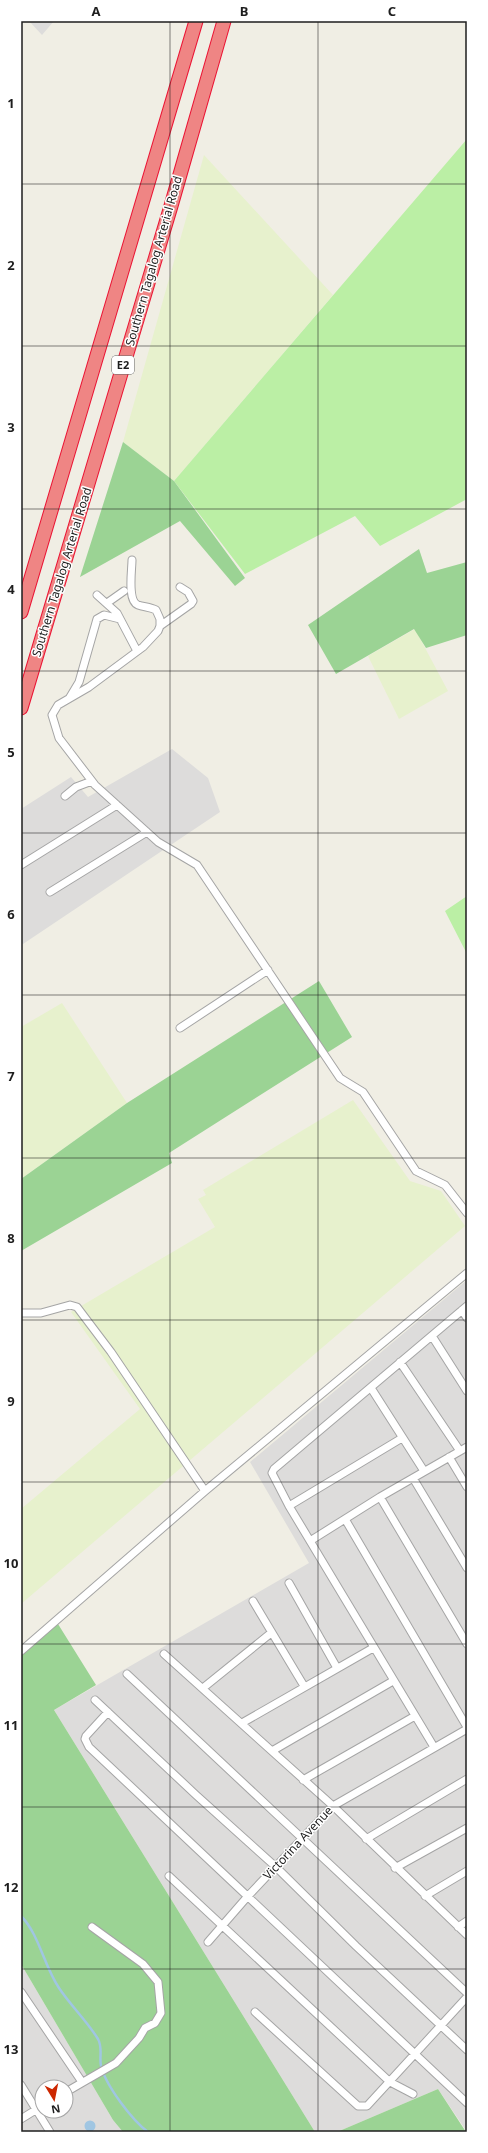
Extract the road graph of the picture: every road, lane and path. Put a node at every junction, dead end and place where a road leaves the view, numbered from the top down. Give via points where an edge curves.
1 (196, 21) edge
2 (224, 21) edge
3 (132, 560) dead end
4 (180, 587) dead end
5 (124, 591) dead end
6 (98, 595) dead end
7 (107, 603) junction
8 (21, 612) edge
9 (120, 619) junction
10 (160, 626) junction
11 (137, 651) junction
12 (68, 699) junction
13 (21, 708) edge
14 (92, 781) junction
15 (65, 796) dead end
16 (117, 805) junction
17 (147, 832) junction
18 (21, 864) edge
19 (50, 892) dead end
20 (268, 970) junction
21 (180, 1028) dead end
22 (467, 1213) edge
23 (467, 1273) edge
24 (465, 1308) edge
25 (21, 1313) edge
26 (467, 1318) edge
27 (432, 1336) junction
28 (400, 1362) junction
29 (371, 1388) junction
30 (467, 1391) edge
31 (402, 1438) junction
32 (467, 1447) edge
33 (460, 1451) junction
34 (449, 1457) junction
35 (424, 1471) junction
36 (413, 1478) junction
37 (467, 1487) edge
38 (205, 1491) junction
39 (380, 1497) junction
40 (289, 1506) junction
41 (345, 1519) junction
42 (310, 1541) junction
43 (467, 1568) edge
44 (288, 1583) dead end
45 (253, 1601) dead end
46 (271, 1633) junction
47 (467, 1644) edge
48 (373, 1648) junction
49 (21, 1651) edge
50 (164, 1654) dead end
51 (337, 1668) junction
52 (127, 1674) dead end
53 (393, 1681) junction
54 (304, 1686) junction
55 (203, 1688) junction
56 (95, 1700) dead end
57 (108, 1712) junction
58 (415, 1716) junction
59 (242, 1723) junction
60 (467, 1728) edge
61 (434, 1747) junction
62 (272, 1751) junction
63 (467, 1779) edge
64 (303, 1780) junction
65 (332, 1806) junction
66 (467, 1828) edge
67 (301, 1839) junction
68 (366, 1839) junction
69 (276, 1867) junction
70 (395, 1868) junction
71 (467, 1872) edge
72 (169, 1876) dead end
73 (248, 1896) junction
74 (425, 1896) junction
75 (467, 1921) edge
76 (92, 1927) dead end
77 (223, 1927) junction
78 (458, 1927) junction
79 (467, 1935) edge
80 (208, 1942) dead end
81 (21, 1992) edge
82 (467, 1993) edge
83 (467, 1997) edge
84 (255, 2012) dead end
85 (441, 2025) junction
86 (467, 2050) edge
87 (414, 2054) junction
88 (82, 2082) junction
89 (390, 2082) junction
90 (21, 2085) edge
91 (74, 2087) edge
92 (413, 2094) dead end
93 (34, 2101) edge
94 (467, 2103) edge
95 (34, 2111) edge
96 (21, 2119) edge
97 (45, 2119) edge
98 (50, 2132) edge

1 - 8 highway, E2
2 - 13 highway, Southern Tagalog Arterial Road / E2
3 - 10 street via 133,601 156,610
4 - 10 street via 193,601
5 - 7 street
6 - 7 street
7 - 9 street
9 - 11 street
9 - 12 street via 104,615 97,619 79,682
10 - 11 street via 155,635
11 - 12 street via 89,687
12 - 14 street via 58,705 52,721 59,738
14 - 15 street via 76,787
14 - 16 street
16 - 17 street
16 - 18 street
17 - 19 street
17 - 20 street via 158,842 197,864
20 - 21 street
20 - 22 street via 340,1078 363,1092 416,1171 445,1185
23 - 38 street
24 - 26 street
24 - 27 street
25 - 38 street via 41,1313 70,1305 78,1307
27 - 28 street
27 - 30 street
28 - 29 street
28 - 33 street
29 - 31 street
29 - 40 street via 274,1468 273,1478
31 - 35 street
31 - 40 street
32 - 33 street
33 - 34 street
34 - 35 street
34 - 37 street
35 - 36 street
36 - 39 street
36 - 43 street
38 - 49 street
39 - 41 street
39 - 47 street
40 - 42 street
41 - 42 street
41 - 60 street
42 - 48 street
44 - 51 street
45 - 46 street
46 - 54 street
46 - 55 street
48 - 51 street
48 - 53 street
50 - 55 street
51 - 54 street
52 - 67 street
53 - 58 street
53 - 62 street
54 - 59 street
55 - 59 street
56 - 57 street
57 - 69 street
57 - 73 street via 86,1736 89,1747
58 - 61 street
58 - 64 street
59 - 62 street
60 - 61 street, Victorina Avenue
61 - 65 street, Victorina Avenue
62 - 64 street
63 - 68 street
64 - 65 street
65 - 67 street, Victorina Avenue
65 - 68 street
66 - 70 street
67 - 69 street, Victorina Avenue
67 - 82 street
68 - 70 street
69 - 73 street, Victorina Avenue
69 - 85 street via 318,1910
70 - 74 street
71 - 74 street
72 - 77 street
73 - 77 street, Victorina Avenue
73 - 87 street
74 - 78 street
75 - 78 street
76 - 88 street via 143,1964 158,1982 162,2013 155,2023 145,2028 140,2038 116,2063
77 - 80 street, Victorina Avenue
77 - 89 street
78 - 79 street
81 - 88 street
83 - 85 street
84 - 89 street via 358,2106 367,2106
85 - 86 street
85 - 87 street
87 - 89 street
87 - 94 street
88 - 91 street
89 - 92 street
90 - 93 street
95 - 96 street
97 - 98 street

